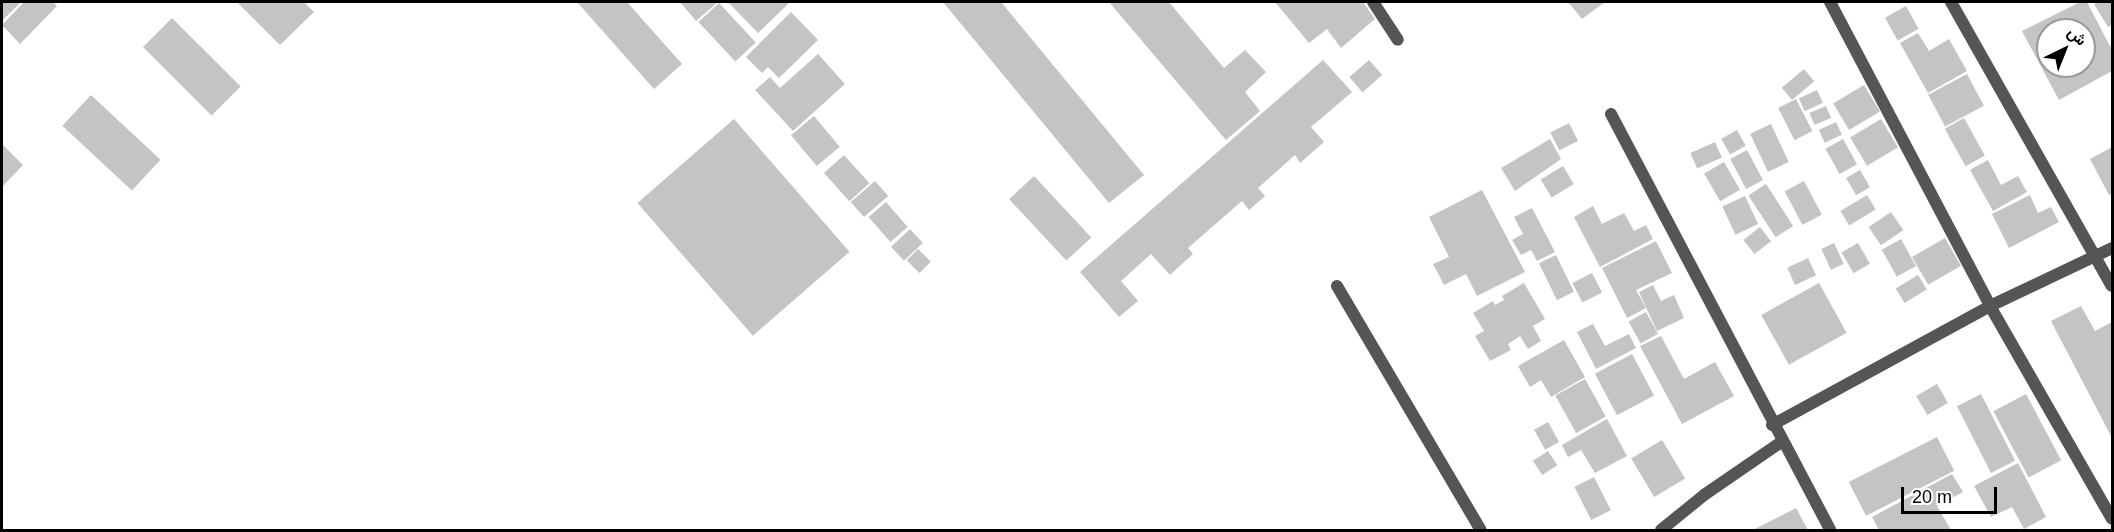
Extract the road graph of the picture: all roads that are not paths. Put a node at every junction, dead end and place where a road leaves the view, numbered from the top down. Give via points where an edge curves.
1 (1373, 2) edge
2 (1830, 2) edge
3 (1951, 2) edge
4 (1398, 40) dead end
5 (1611, 114) dead end
6 (2112, 248) edge
7 (2096, 256) junction
8 (1338, 286) dead end
9 (2112, 286) edge
10 (1990, 306) junction
11 (1772, 425) junction
12 (1781, 442) junction
13 (2112, 519) edge
14 (1481, 531) edge
15 (1660, 531) edge
16 (1830, 531) edge

1 - 4 street
2 - 10 street
3 - 7 street
5 - 11 street
6 - 7 street
7 - 9 street
7 - 10 street
8 - 14 street
10 - 11 street
10 - 13 street
11 - 12 street
12 - 15 street
12 - 16 street

